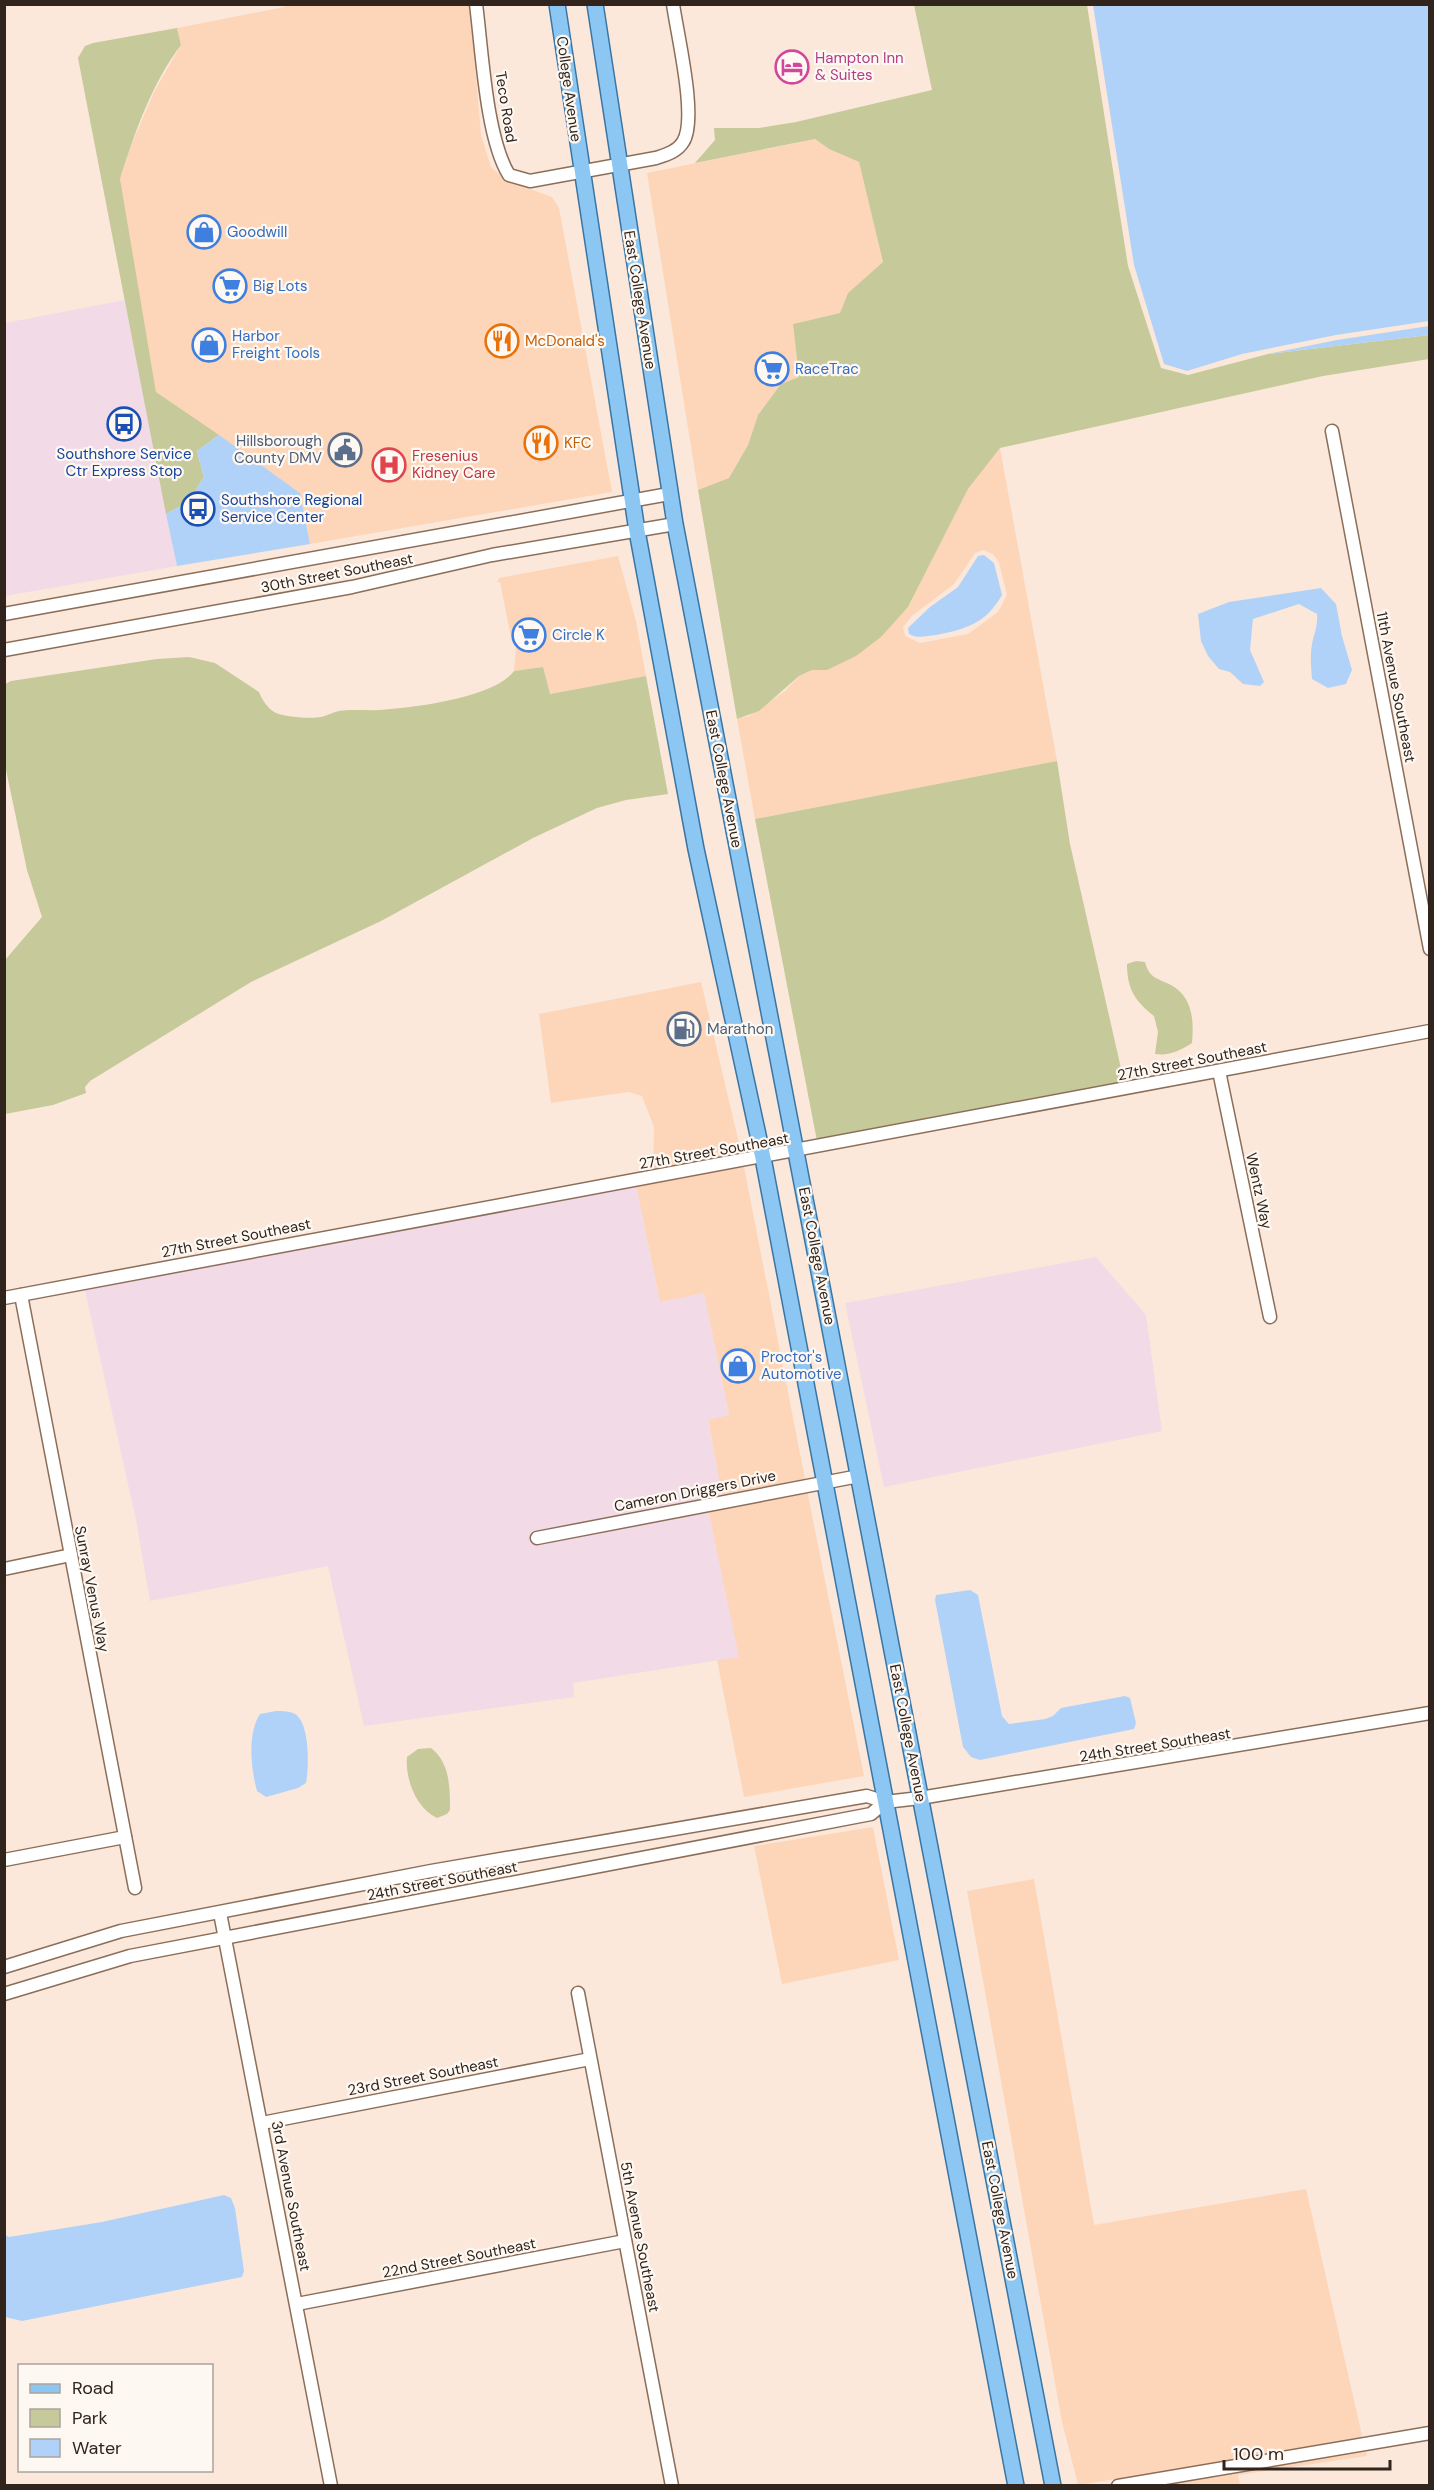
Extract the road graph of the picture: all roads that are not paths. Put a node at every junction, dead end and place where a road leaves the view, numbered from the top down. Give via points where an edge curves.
1 (476, 4) edge
2 (557, 4) edge
3 (595, 4) edge
4 (673, 4) edge
5 (620, 166) junction
6 (581, 173) junction
7 (1332, 431) dead end
8 (669, 494) junction
9 (632, 501) junction
10 (675, 524) junction
11 (637, 531) junction
12 (4, 614) edge
13 (4, 650) edge
14 (1430, 949) edge
15 (1430, 1031) edge
16 (1219, 1071) junction
17 (796, 1151) junction
18 (763, 1158) junction
19 (21, 1295) junction
20 (4, 1298) edge
21 (1270, 1317) dead end
22 (859, 1476) junction
23 (825, 1482) junction
24 (537, 1538) dead end
25 (71, 1555) junction
26 (4, 1569) edge
27 (1430, 1713) edge
28 (920, 1798) junction
29 (885, 1802) junction
30 (125, 1837) junction
31 (4, 1860) edge
32 (135, 1888) dead end
33 (220, 1913) junction
34 (225, 1939) junction
35 (4, 1967) edge
36 (578, 1993) dead end
37 (4, 1994) edge
38 (590, 2059) junction
39 (262, 2123) junction
40 (626, 2241) junction
41 (297, 2304) junction
42 (1430, 2433) edge
43 (332, 2486) edge
44 (672, 2486) edge
45 (1016, 2486) edge
46 (1053, 2486) edge
47 (1118, 2486) edge

1 - 6 street, Teco Road via 495,141 509,175 530,181
2 - 6 main road, College Avenue
3 - 5 main road
4 - 5 street via 689,125 683,142 674,152
5 - 6 street
5 - 8 main road, East College Avenue
6 - 9 main road
7 - 14 street, 11th Avenue Southeast
8 - 9 street, 30th Street Southeast
8 - 10 main road, East College Avenue
9 - 11 main road
9 - 12 street, 30th Street Southeast
10 - 11 street, 30th Street Southeast
10 - 17 main road, East College Avenue
11 - 13 street, 30th Street Southeast via 492,555 352,587
11 - 18 main road via 696,849
15 - 16 street, 27th Street Southeast
16 - 17 street, 27th Street Southeast
16 - 21 street, Wentz Way
17 - 18 street, 27th Street Southeast
17 - 22 main road, East College Avenue
18 - 19 street, 27th Street Southeast
18 - 23 main road
19 - 20 street, 27th Street Southeast
19 - 25 street, Sunray Venus Way
22 - 23 street, Cameron Driggers Drive
22 - 28 main road, East College Avenue
23 - 24 street, Cameron Driggers Drive
23 - 29 main road
25 - 26 street
25 - 30 street, Sunray Venus Way
27 - 28 street, 24th Street Southeast
28 - 29 street, 24th Street Southeast
28 - 46 main road, East College Avenue
29 - 33 street, 24th Street Southeast via 867,1796 431,1871
29 - 34 street, 24th Street Southeast via 871,1814
29 - 45 main road
30 - 31 street
30 - 32 street, Sunray Venus Way
33 - 34 street, 3rd Avenue Southeast
33 - 35 street, 24th Street Southeast via 121,1931
34 - 37 street, 24th Street Southeast via 129,1956
34 - 39 street, 3rd Avenue Southeast
36 - 38 street, 5th Avenue Southeast
38 - 39 street, 23rd Street Southeast
38 - 40 street, 5th Avenue Southeast
39 - 41 street, 3rd Avenue Southeast
40 - 41 street, 22nd Street Southeast
40 - 44 street, 5th Avenue Southeast
41 - 43 street, 3rd Avenue Southeast
42 - 47 street

